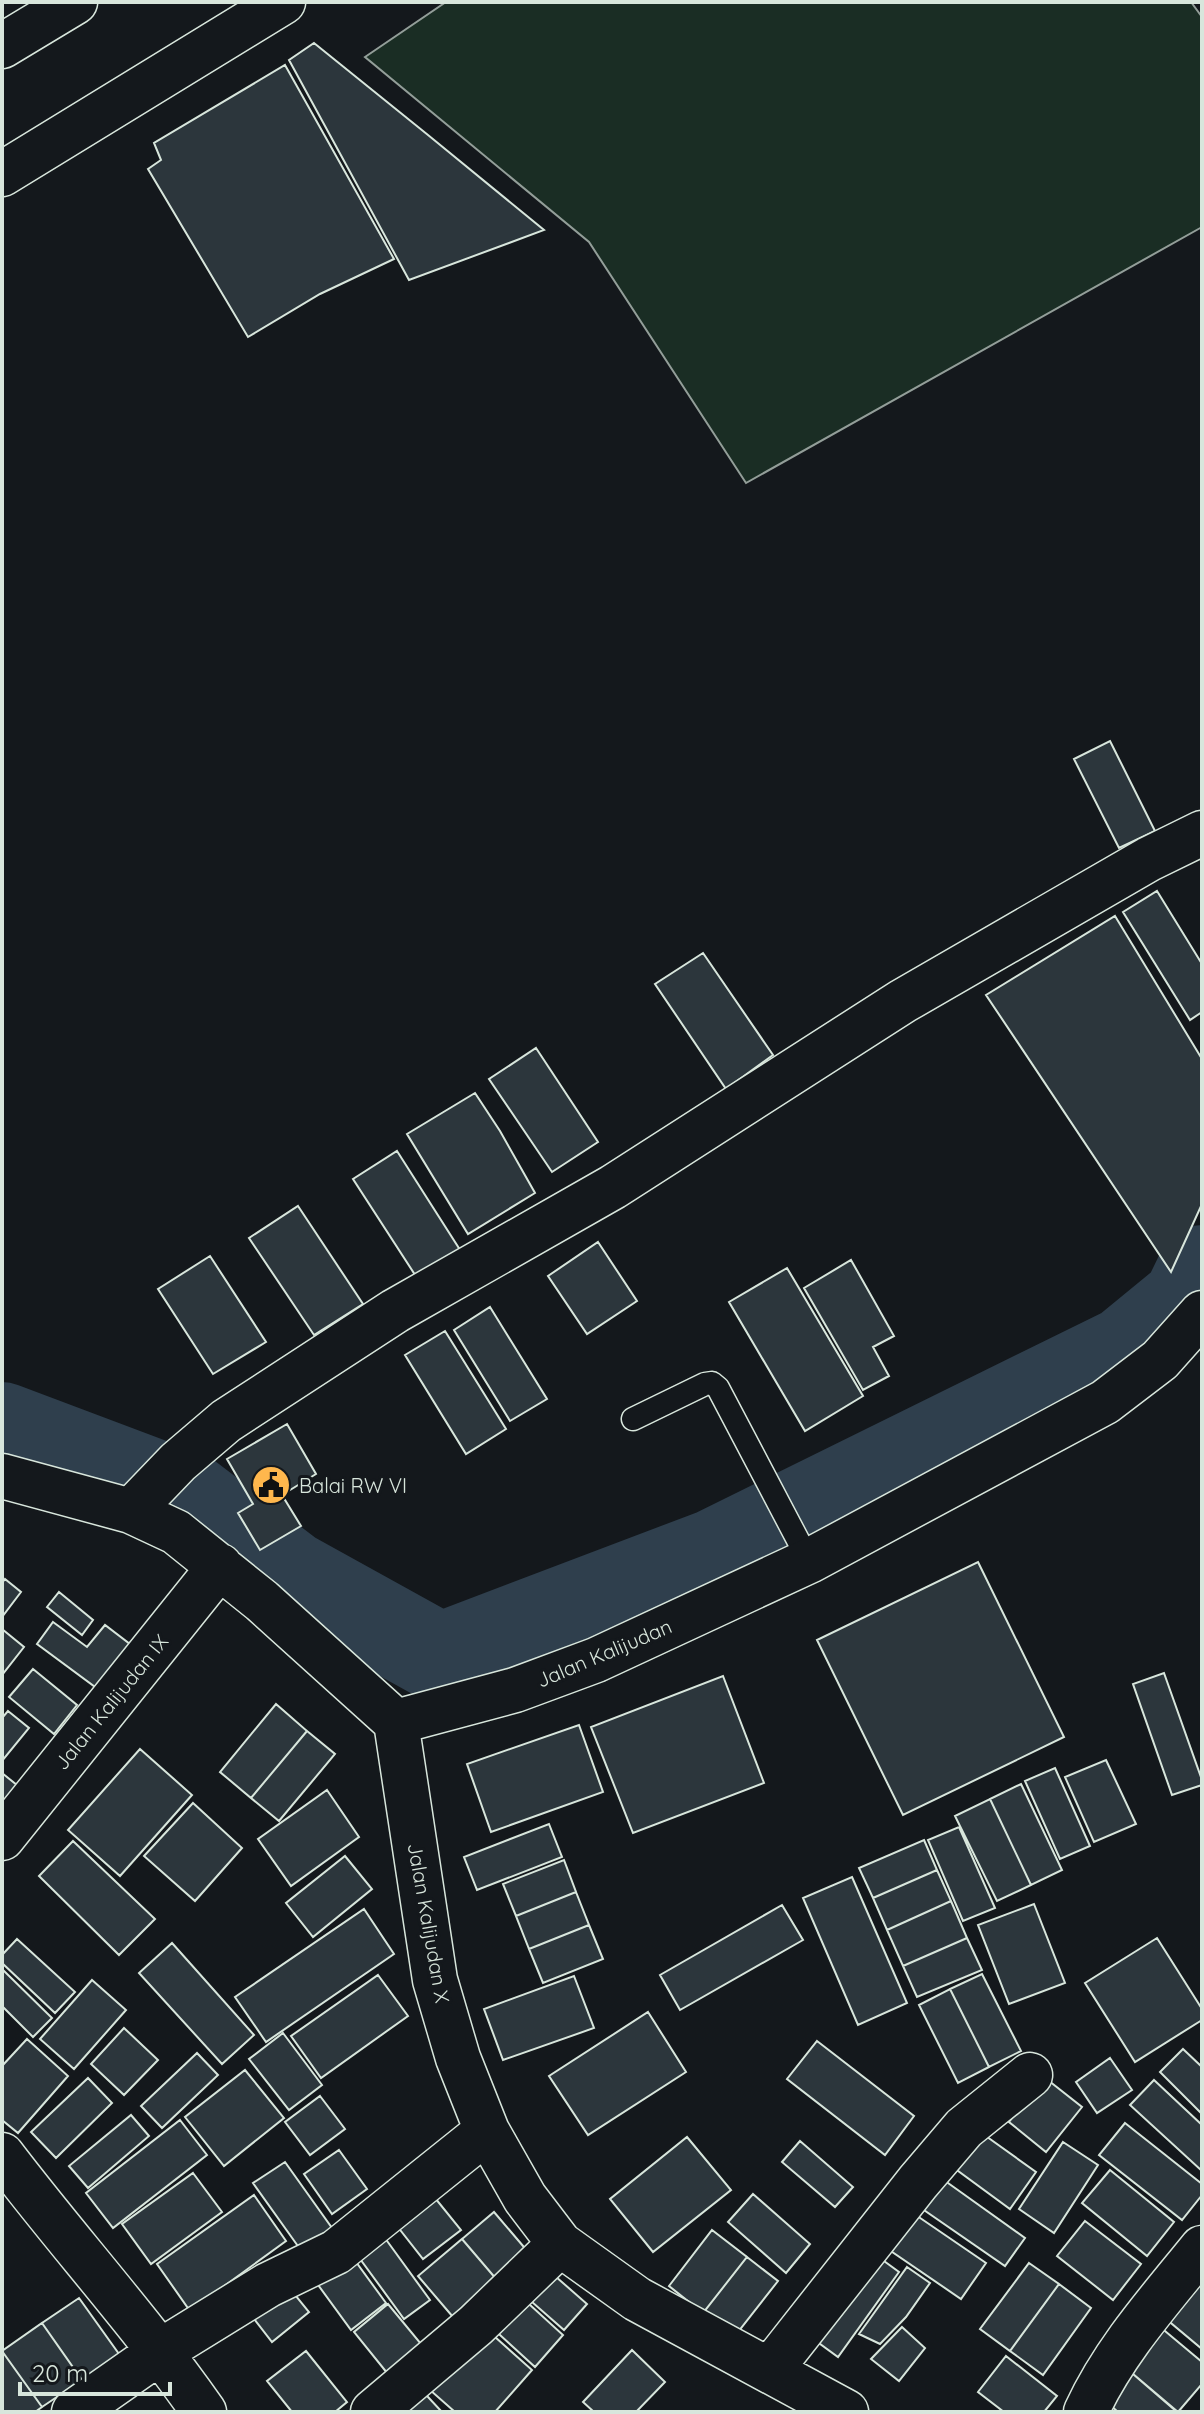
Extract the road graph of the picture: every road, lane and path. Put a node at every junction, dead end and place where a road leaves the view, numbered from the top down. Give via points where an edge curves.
1 (283, 2) edge
2 (67, 4) edge
3 (2, 46) edge
4 (2, 174) edge
5 (1202, 833) edge
6 (1202, 1313) edge
7 (633, 1419) dead end
8 (2, 1476) edge
9 (153, 1488) junction
10 (804, 1550) junction
11 (220, 1566) junction
12 (396, 1722) junction
13 (2, 1838) edge
14 (1030, 2075) dead end
15 (487, 2131) junction
16 (2, 2155) edge
17 (560, 2244) junction
18 (1202, 2248) edge
19 (161, 2351) junction
20 (770, 2370) junction
21 (74, 2412) edge
22 (204, 2412) edge
23 (373, 2412) edge
24 (846, 2412) edge
25 (1086, 2412) edge

1 - 4 street
2 - 3 street
5 - 9 street via 903,1001 613,1187 395,1311 226,1421
6 - 10 street, Jalan Kalijudan via 1160,1360 1105,1402
7 - 10 lane via 712,1383
8 - 9 street
9 - 11 street via 176,1532
10 - 12 street, Jalan Kalijudan via 596,1660 515,1690
11 - 12 street
11 - 13 street, Jalan Kalijudan IX
12 - 15 street, Jalan Kalijudan X via 435,1980
14 - 20 street via 964,2128
15 - 17 street, Jalan Kalijudan X via 525,2198
15 - 19 street via 336,2252 268,2285
16 - 19 street
17 - 20 street, Jalan Kalijudan X via 637,2299
17 - 23 street via 476,2325
18 - 25 street via 1100,2381
19 - 21 street
19 - 22 street
20 - 24 street, Jalan Kalijudan X

